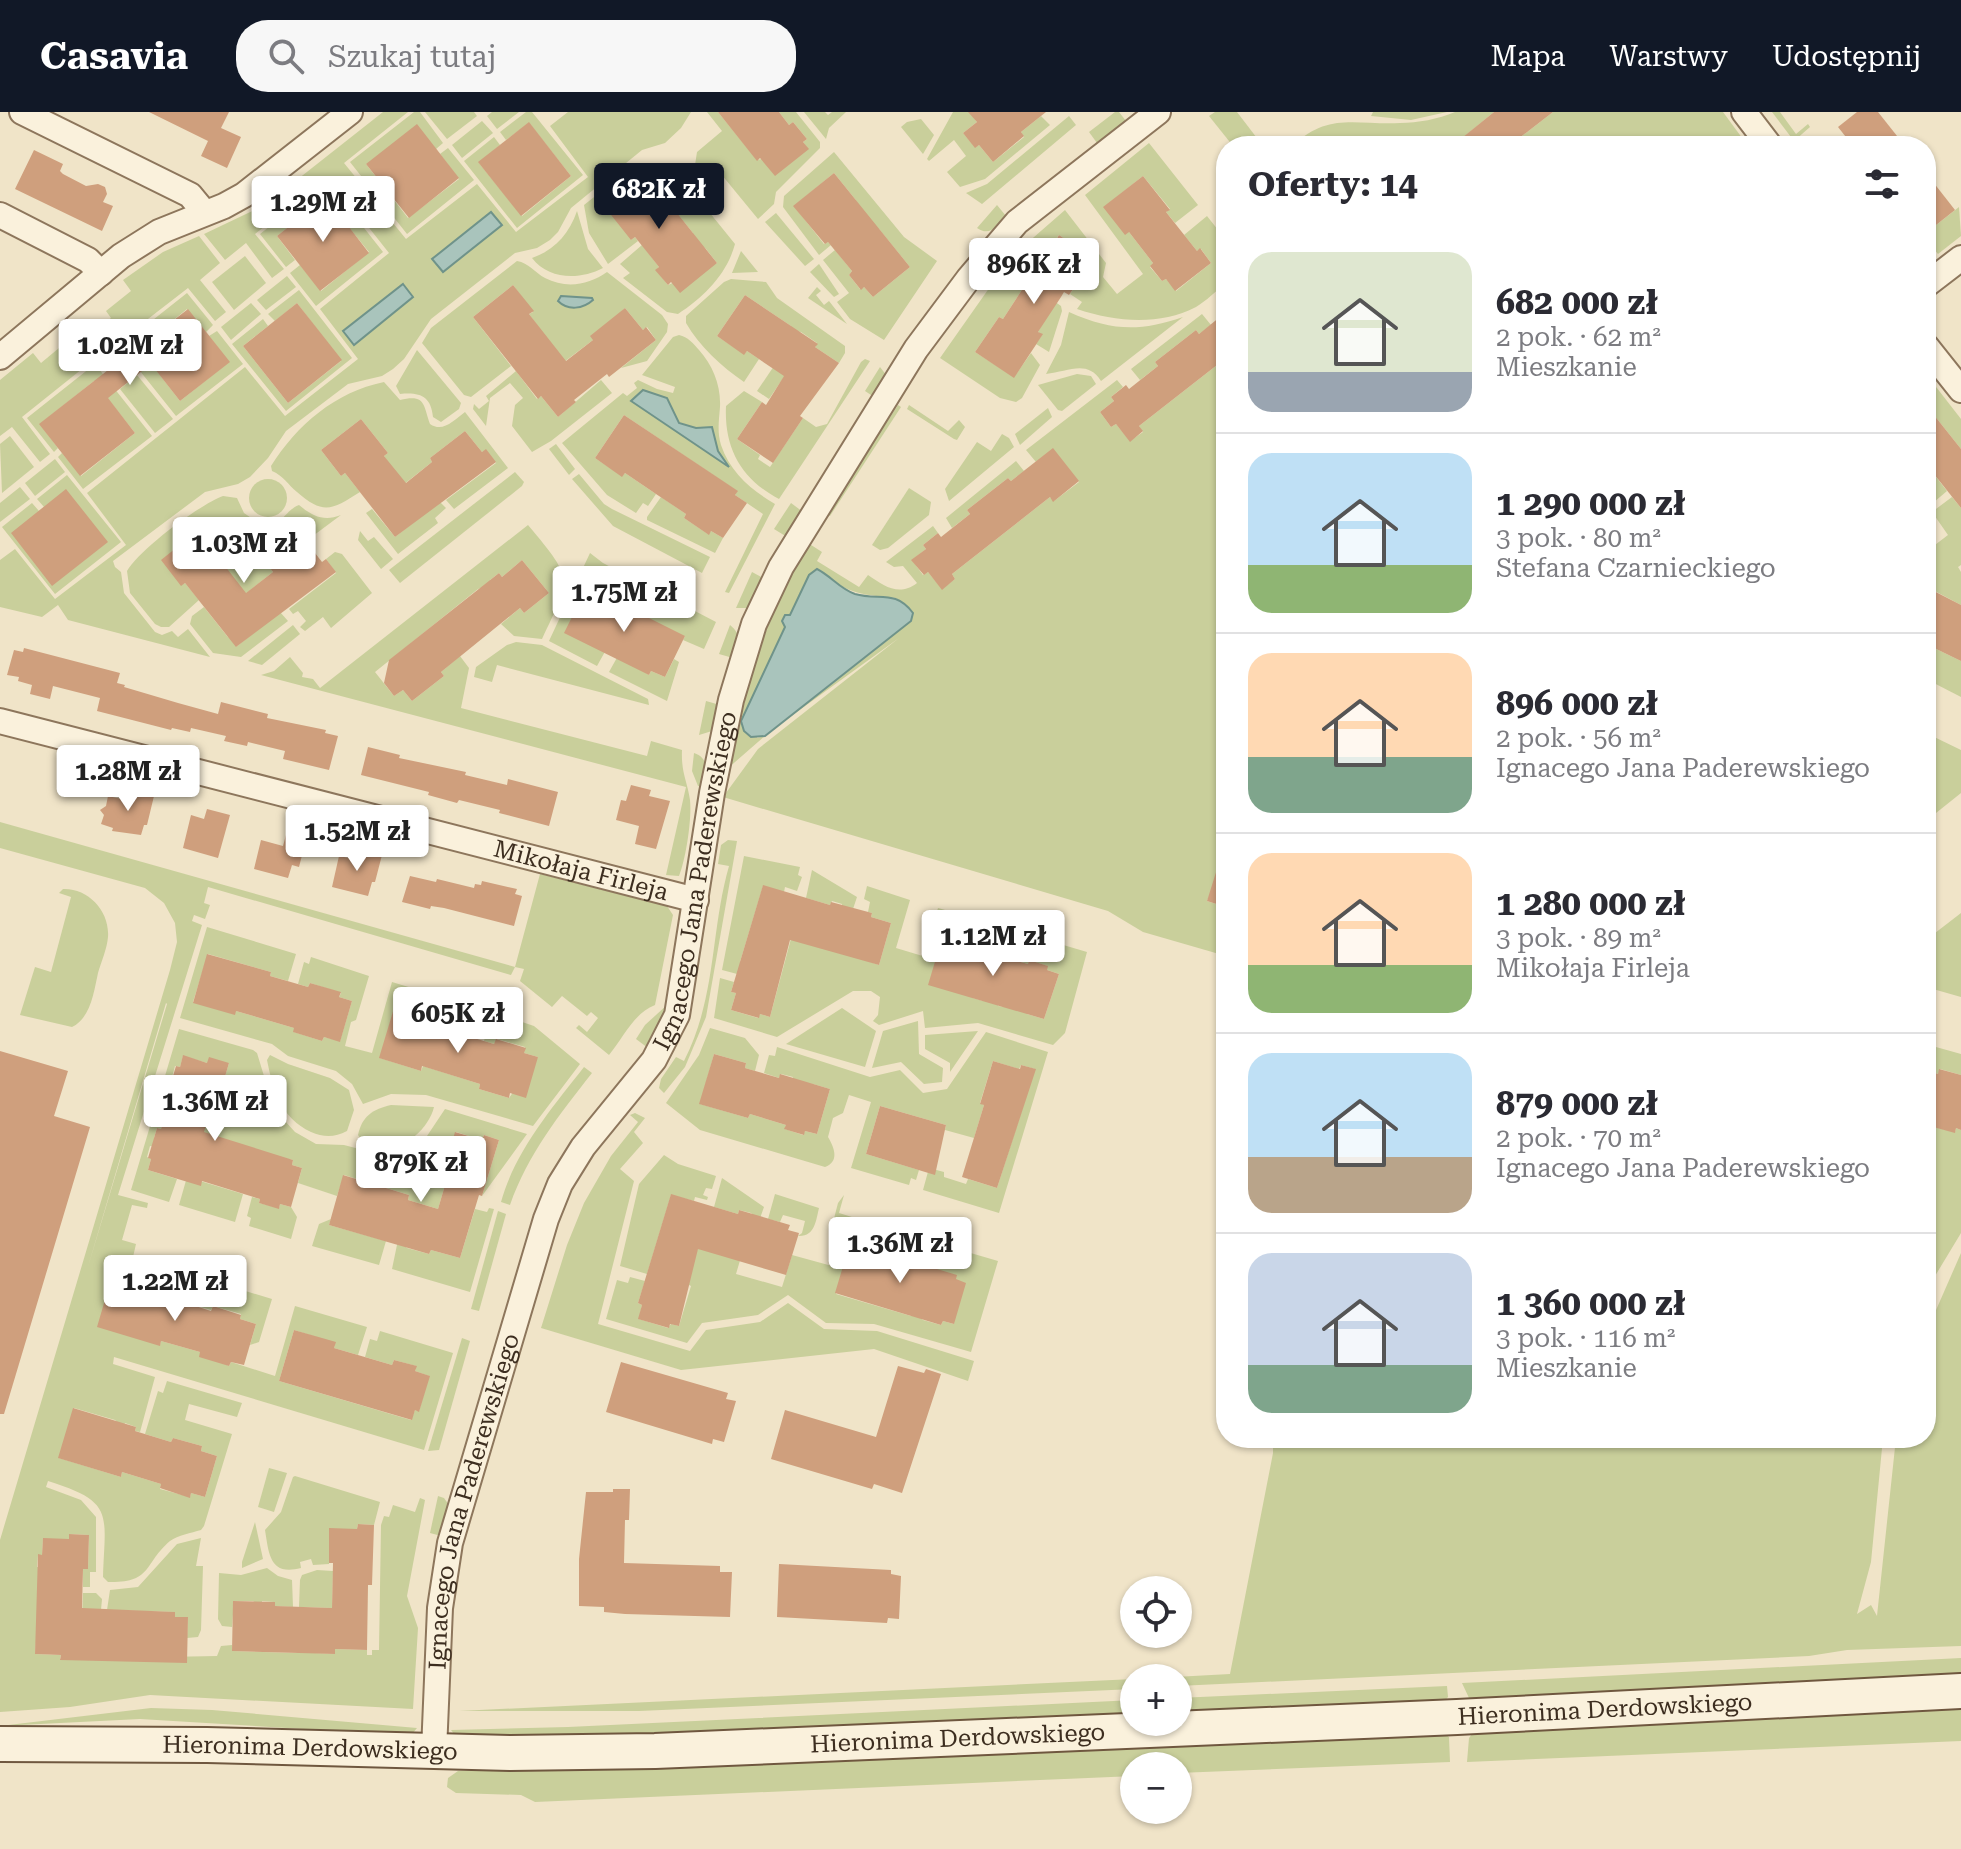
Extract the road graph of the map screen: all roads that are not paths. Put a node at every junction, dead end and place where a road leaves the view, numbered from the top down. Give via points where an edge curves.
1 (22, 112) edge
2 (350, 112) edge
3 (1158, 112) edge
4 (1744, 112) edge
5 (1762, 136) edge
6 (204, 212) junction
7 (0, 215) edge
8 (1961, 258) edge
9 (101, 273) junction
10 (1936, 277) edge
11 (0, 357) edge
12 (1936, 359) edge
13 (1961, 390) edge
14 (0, 721) edge
15 (696, 900) junction
16 (1961, 1691) edge
17 (0, 1744) edge
18 (434, 1751) junction

1 - 6 street via 190,195
2 - 6 street via 244,195
3 - 15 street, Ignacego Jana Paderewskiego via 1017,222 969,278 902,370 781,567 754,624 731,700
4 - 5 street
6 - 9 street via 159,232
7 - 9 street via 88,260
8 - 10 street
9 - 11 street
12 - 13 street
14 - 15 street, Mikołaja Firleja
15 - 18 street, Ignacego Jana Paderewskiego via 670,1032 583,1147 560,1184 541,1234 450,1543 440,1608
16 - 18 main road, Hieronima Derdowskiego via 671,1750
17 - 18 main road, Hieronima Derdowskiego

